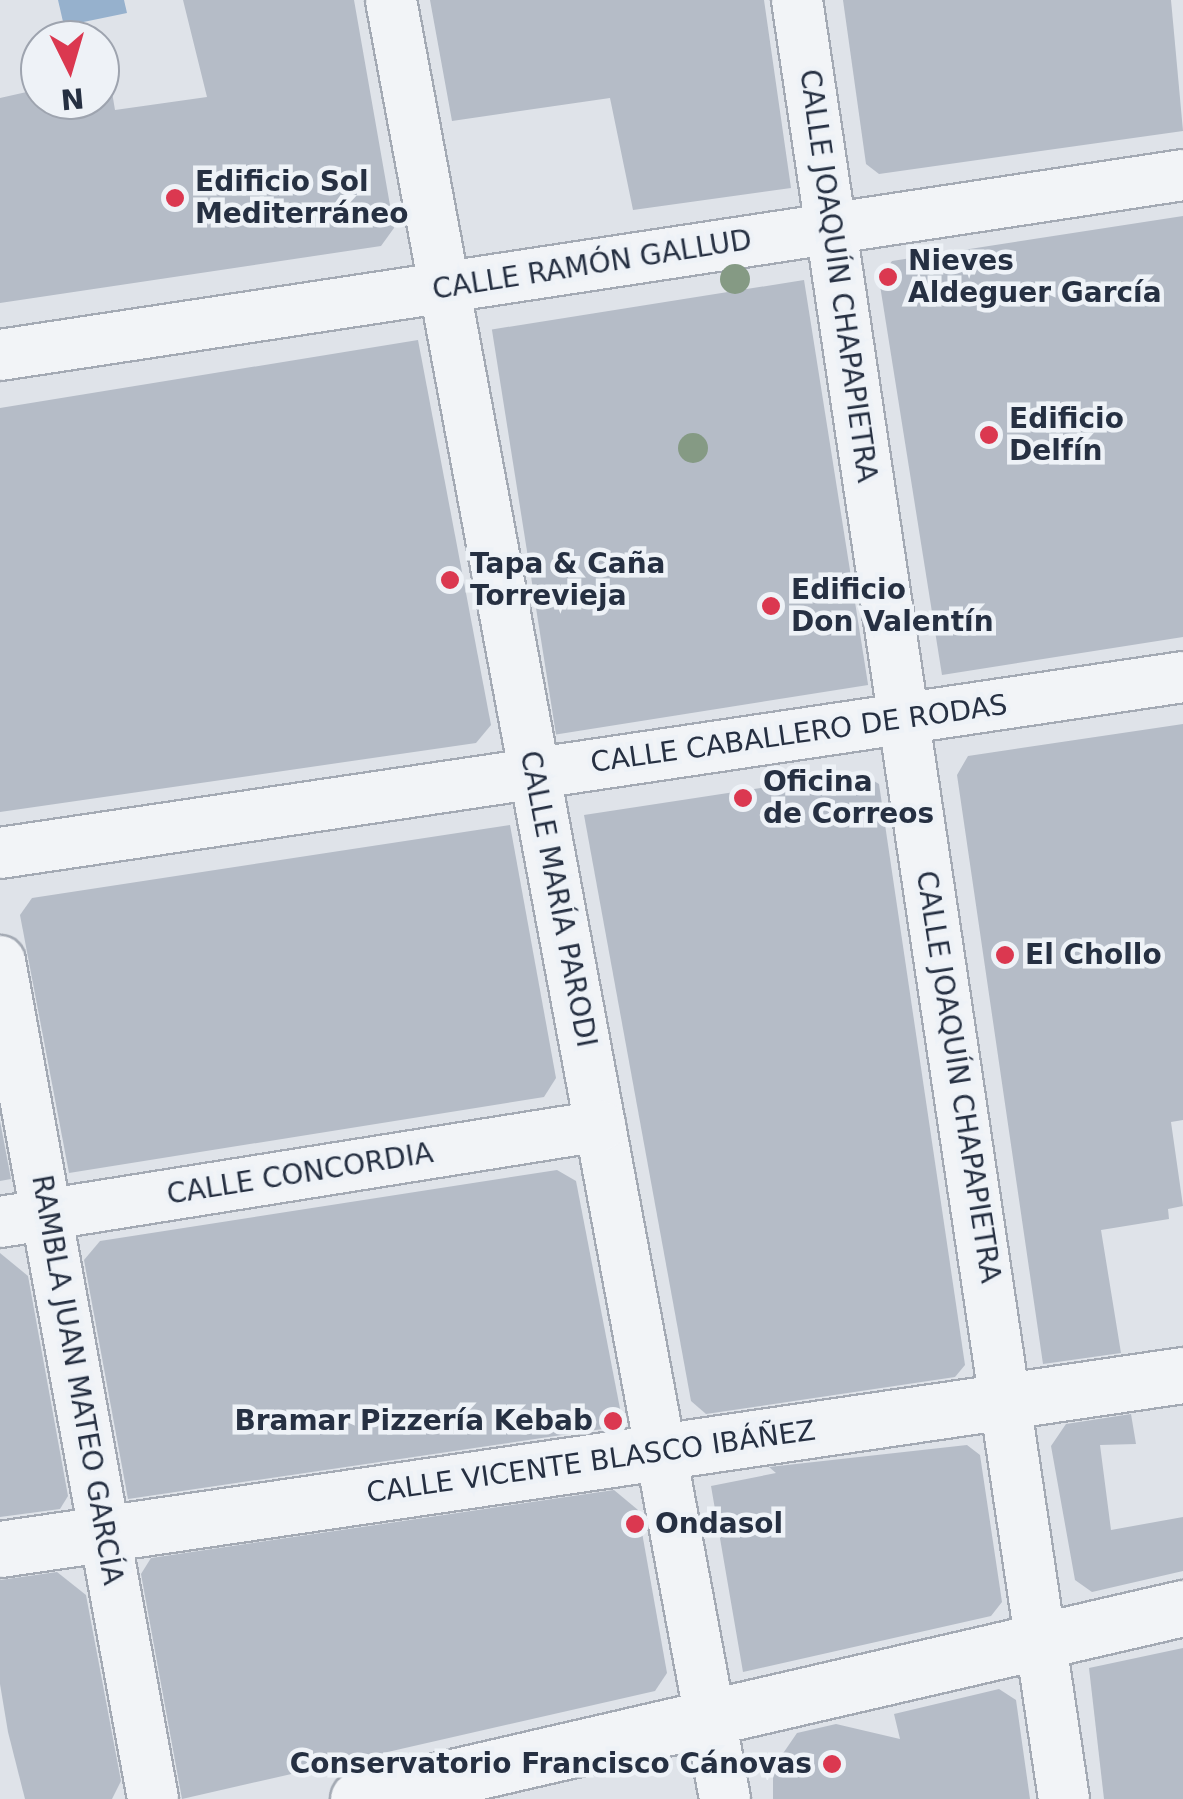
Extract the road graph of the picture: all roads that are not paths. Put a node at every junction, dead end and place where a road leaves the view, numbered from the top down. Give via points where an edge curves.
1 (391, 0) edge
2 (797, 0) edge
3 (1183, 176) edge
4 (831, 229) junction
5 (444, 288) junction
6 (0, 355) edge
7 (1183, 677) edge
8 (904, 719) junction
9 (534, 774) junction
10 (0, 853) edge
11 (0, 960) edge
12 (600, 1126) junction
13 (23, 1218) edge
14 (1183, 1375) edge
15 (1007, 1401) junction
16 (660, 1452) junction
17 (105, 1533) junction
18 (0, 1549) edge
19 (1183, 1608) edge
20 (1040, 1641) junction
21 (710, 1718) junction
22 (154, 1799) edge
23 (358, 1799) edge
24 (724, 1799) edge
25 (1064, 1799) edge

1 - 5 street, CALLE MARÍA PARODI
2 - 4 street, CALLE JOAQUÍN CHAPAPIETRA
3 - 4 street, CALLE RAMÓN GALLUD
4 - 5 street, CALLE RAMÓN GALLUD
4 - 8 street, CALLE JOAQUÍN CHAPAPIETRA
5 - 6 street, CALLE RAMÓN GALLUD
5 - 9 street, CALLE MARÍA PARODI
7 - 8 street, CALLE CABALLERO DE RODAS
8 - 9 street, CALLE CABALLERO DE RODAS
8 - 15 street, CALLE JOAQUÍN CHAPAPIETRA
9 - 10 street, CALLE CABALLERO DE RODAS
9 - 12 street, CALLE MARÍA PARODI
11 - 13 street, RAMBLA JUAN MATEO GARCÍA
12 - 13 street, CALLE CONCORDIA
12 - 16 street, CALLE MARÍA PARODI
13 - 17 street, RAMBLA JUAN MATEO GARCÍA
14 - 15 street, CALLE VICENTE BLASCO IBÁÑEZ
15 - 16 street, CALLE VICENTE BLASCO IBÁÑEZ
15 - 20 street, CALLE JOAQUÍN CHAPAPIETRA
16 - 17 street, CALLE VICENTE BLASCO IBÁÑEZ
16 - 21 street, CALLE MARÍA PARODI
17 - 18 street, CALLE VICENTE BLASCO IBÁÑEZ
17 - 22 street, RAMBLA JUAN MATEO GARCÍA
19 - 20 street
20 - 21 street
20 - 25 street, CALLE JOAQUÍN CHAPAPIETRA
21 - 23 street
21 - 24 street, CALLE MARÍA PARODI

